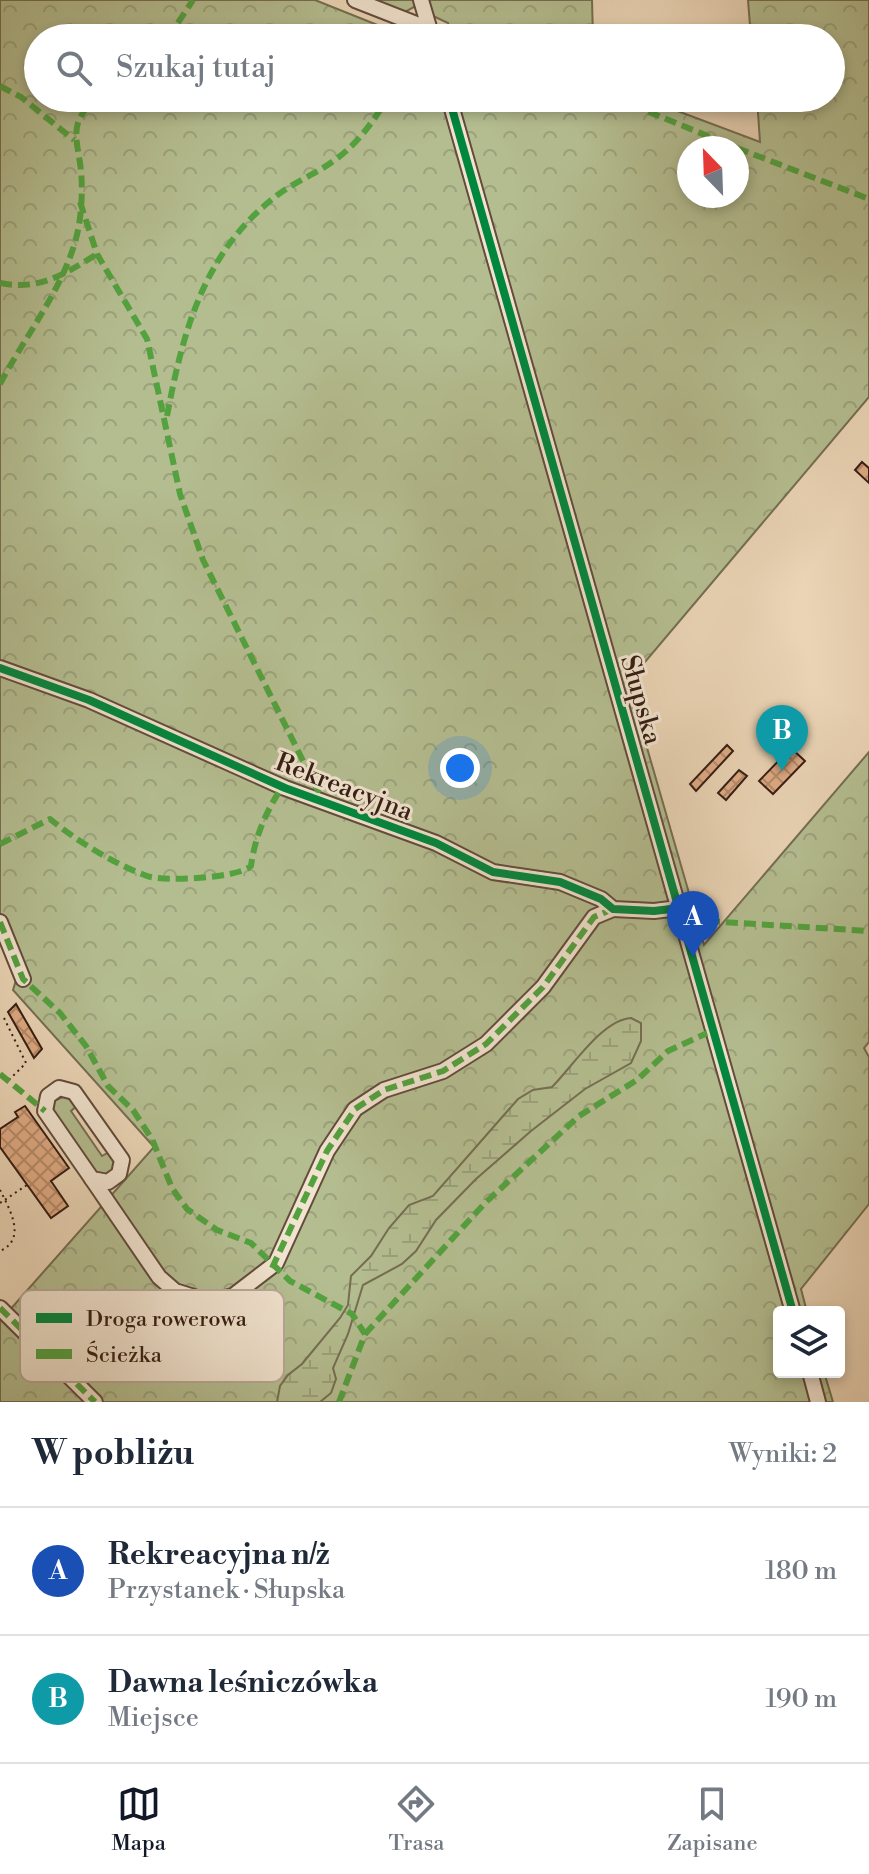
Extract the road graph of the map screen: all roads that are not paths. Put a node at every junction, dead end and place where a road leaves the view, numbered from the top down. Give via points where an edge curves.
1 (355, 0) edge
2 (421, 0) edge
3 (410, 24) edge
4 (428, 24) edge
5 (453, 112) edge
6 (0, 668) edge
7 (679, 908) junction
8 (613, 909) junction
9 (0, 922) edge
10 (23, 979) dead end
11 (119, 1174) junction
12 (92, 1179) junction
13 (108, 1199) junction
14 (174, 1290) edge
15 (239, 1290) edge
16 (791, 1306) edge
17 (0, 1308) edge
18 (20, 1328) edge
19 (812, 1378) edge
20 (75, 1382) edge
21 (95, 1402) edge
22 (818, 1402) edge

1 - 3 street
2 - 4 street
5 - 7 street, Słupska
6 - 8 street, Rekreacyjna via 89,700 282,787 436,843 493,872 560,882
7 - 8 street, Rekreacyjna
7 - 16 street, Słupska
8 - 15 street via 594,917 543,987 486,1044 443,1071 384,1090 355,1109 327,1151 271,1269
9 - 10 street
11 - 12 street via 108,1182
11 - 12 street via 122,1160 74,1092 59,1088 48,1096 45,1111
11 - 13 street
12 - 13 street
13 - 14 street via 122,1227
17 - 18 street
19 - 22 street
20 - 21 street

